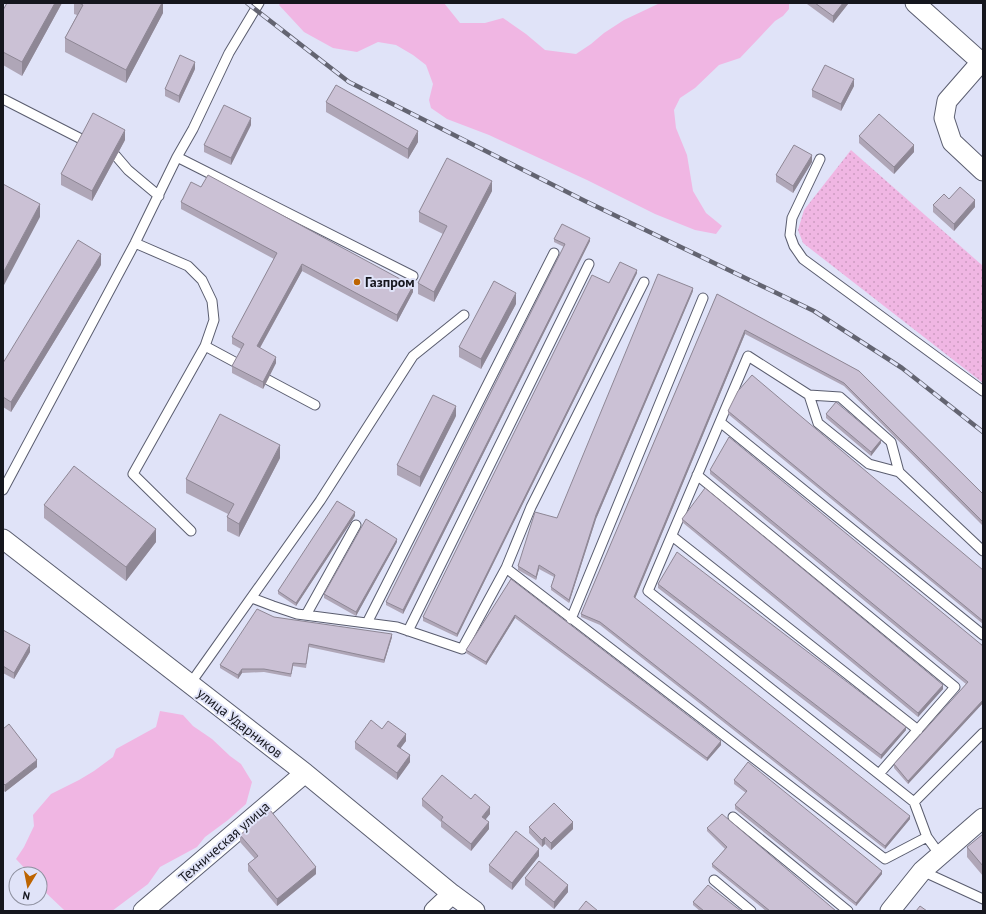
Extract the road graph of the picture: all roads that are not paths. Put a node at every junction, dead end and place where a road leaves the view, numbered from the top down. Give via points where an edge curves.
1 (260, 3) edge
2 (915, 3) edge
3 (3, 99) edge
4 (177, 157) junction
5 (820, 158) dead end
6 (983, 171) edge
7 (159, 196) junction
8 (135, 244) junction
9 (554, 253) dead end
10 (589, 264) dead end
11 (413, 276) dead end
12 (644, 282) dead end
13 (703, 298) dead end
14 (464, 314) dead end
15 (205, 346) junction
16 (983, 391) edge
17 (809, 395) junction
18 (314, 405) dead end
19 (720, 422) junction
20 (899, 472) junction
21 (697, 475) junction
22 (3, 490) edge
23 (356, 525) dead end
24 (191, 531) dead end
25 (672, 536) junction
26 (3, 539) edge
27 (983, 551) edge
28 (506, 568) junction
29 (252, 598) junction
30 (306, 615) junction
31 (571, 619) junction
32 (367, 623) junction
33 (408, 631) junction
34 (983, 635) edge
35 (190, 684) junction
36 (918, 730) junction
37 (983, 733) edge
38 (305, 773) junction
39 (879, 774) junction
40 (914, 802) junction
41 (733, 817) dead end
42 (983, 818) edge
43 (928, 837) junction
44 (940, 855) junction
45 (922, 872) junction
46 (714, 880) dead end
47 (452, 894) junction
48 (983, 899) edge
49 (144, 911) edge
50 (434, 911) edge
51 (475, 911) edge
52 (751, 911) edge
53 (848, 911) edge
54 (890, 911) edge

1 - 4 lane via 229,53
2 - 6 street via 981,62 947,102 944,118 952,142
3 - 7 lane via 116,156 128,170
4 - 7 lane
4 - 11 lane
5 - 16 lane via 792,218 790,235 803,259
7 - 8 lane
8 - 15 lane via 188,266 202,280 212,301 214,320
8 - 22 lane
9 - 32 lane
10 - 33 lane
12 - 28 lane via 531,507
13 - 31 lane
14 - 29 lane via 413,356 320,501
15 - 18 lane
15 - 24 lane via 133,474
17 - 19 lane via 748,356
17 - 20 lane via 818,423 869,464
17 - 20 lane via 840,397 892,442
19 - 21 lane
19 - 34 lane
20 - 27 lane
21 - 25 lane
21 - 36 lane via 955,687
23 - 30 lane
25 - 36 lane
25 - 39 lane via 648,591
26 - 35 street, улица Ударников
28 - 31 lane
28 - 33 lane via 462,649
29 - 30 lane
29 - 35 lane
30 - 32 lane
31 - 43 lane via 885,860
32 - 33 lane
35 - 38 street, улица Ударников
36 - 39 lane
37 - 40 lane
38 - 47 street, улица Ударников
38 - 49 street, Техническая улица
39 - 40 lane
40 - 43 lane
41 - 53 lane
42 - 44 street
43 - 44 lane
44 - 45 street
45 - 48 lane
45 - 54 street
46 - 52 lane
47 - 50 street
47 - 51 street, улица Ударников

